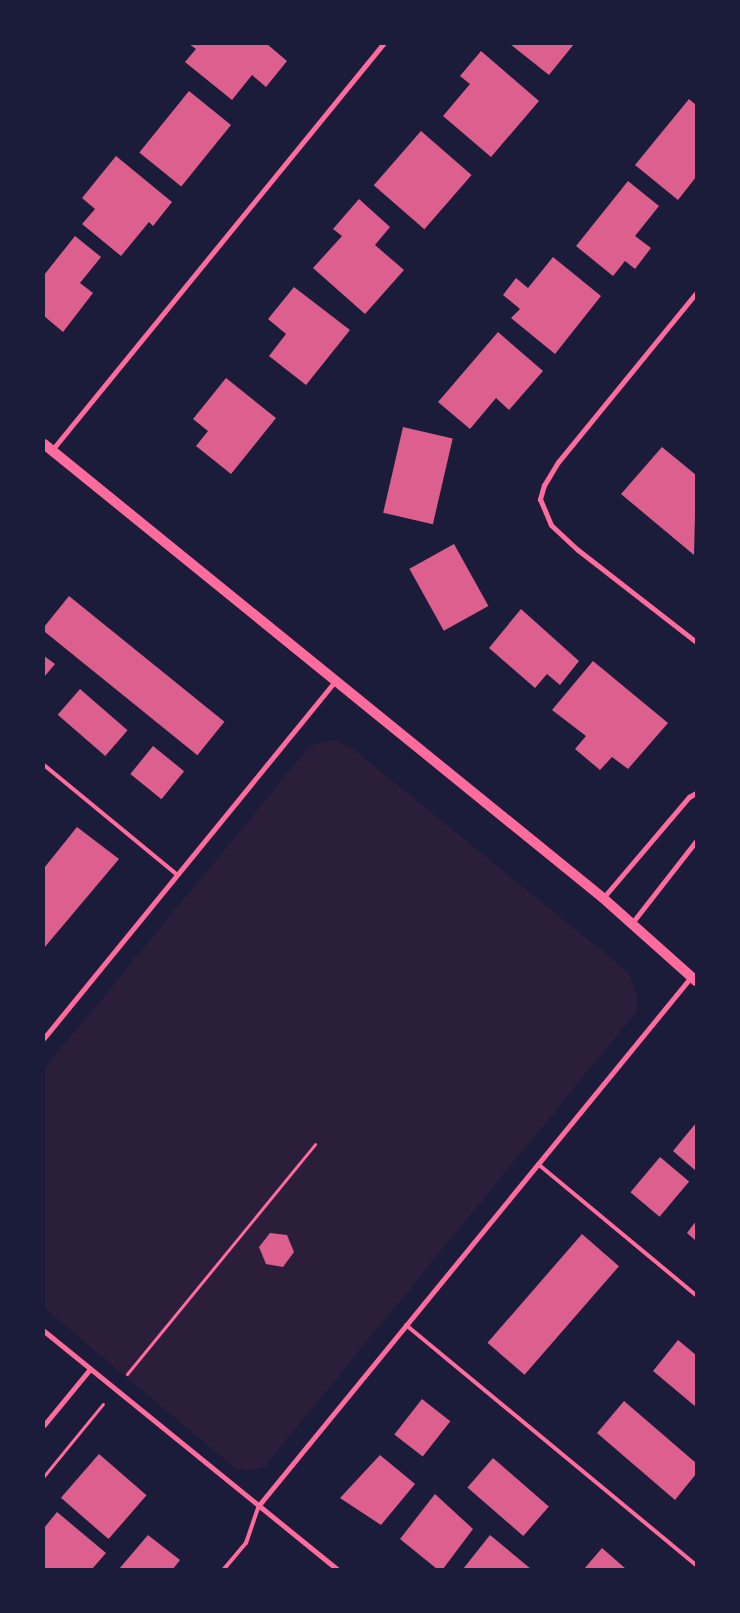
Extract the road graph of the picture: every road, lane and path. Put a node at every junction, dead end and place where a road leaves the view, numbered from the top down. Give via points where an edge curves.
1 (383, 44) edge
2 (696, 293) edge
3 (48, 447) edge
4 (696, 642) edge
5 (335, 681) junction
6 (44, 765) edge
7 (696, 793) edge
8 (696, 841) edge
9 (176, 873) junction
10 (603, 898) junction
11 (631, 924) junction
12 (694, 979) edge
13 (45, 1035) edge
14 (315, 1144) dead end
15 (538, 1164) junction
16 (696, 1295) edge
17 (406, 1326) junction
18 (44, 1331) edge
19 (136, 1364) dead end
20 (90, 1369) junction
21 (93, 1418) dead end
22 (44, 1425) edge
23 (44, 1476) edge
24 (260, 1505) junction
25 (696, 1565) edge
26 (224, 1569) edge
27 (336, 1569) edge

1 - 3 street
2 - 4 street via 558,462 544,485 540,499 551,525
3 - 5 main road
5 - 9 street
5 - 10 main road
6 - 9 lane
7 - 10 street via 689,797
8 - 11 street
9 - 13 street
10 - 11 main road
11 - 12 main road
12 - 15 street
14 - 19 path
15 - 16 lane
15 - 17 street
17 - 24 street
17 - 25 lane
18 - 20 street
20 - 22 street
20 - 24 street
21 - 23 path
24 - 26 lane via 246,1543
24 - 27 street

